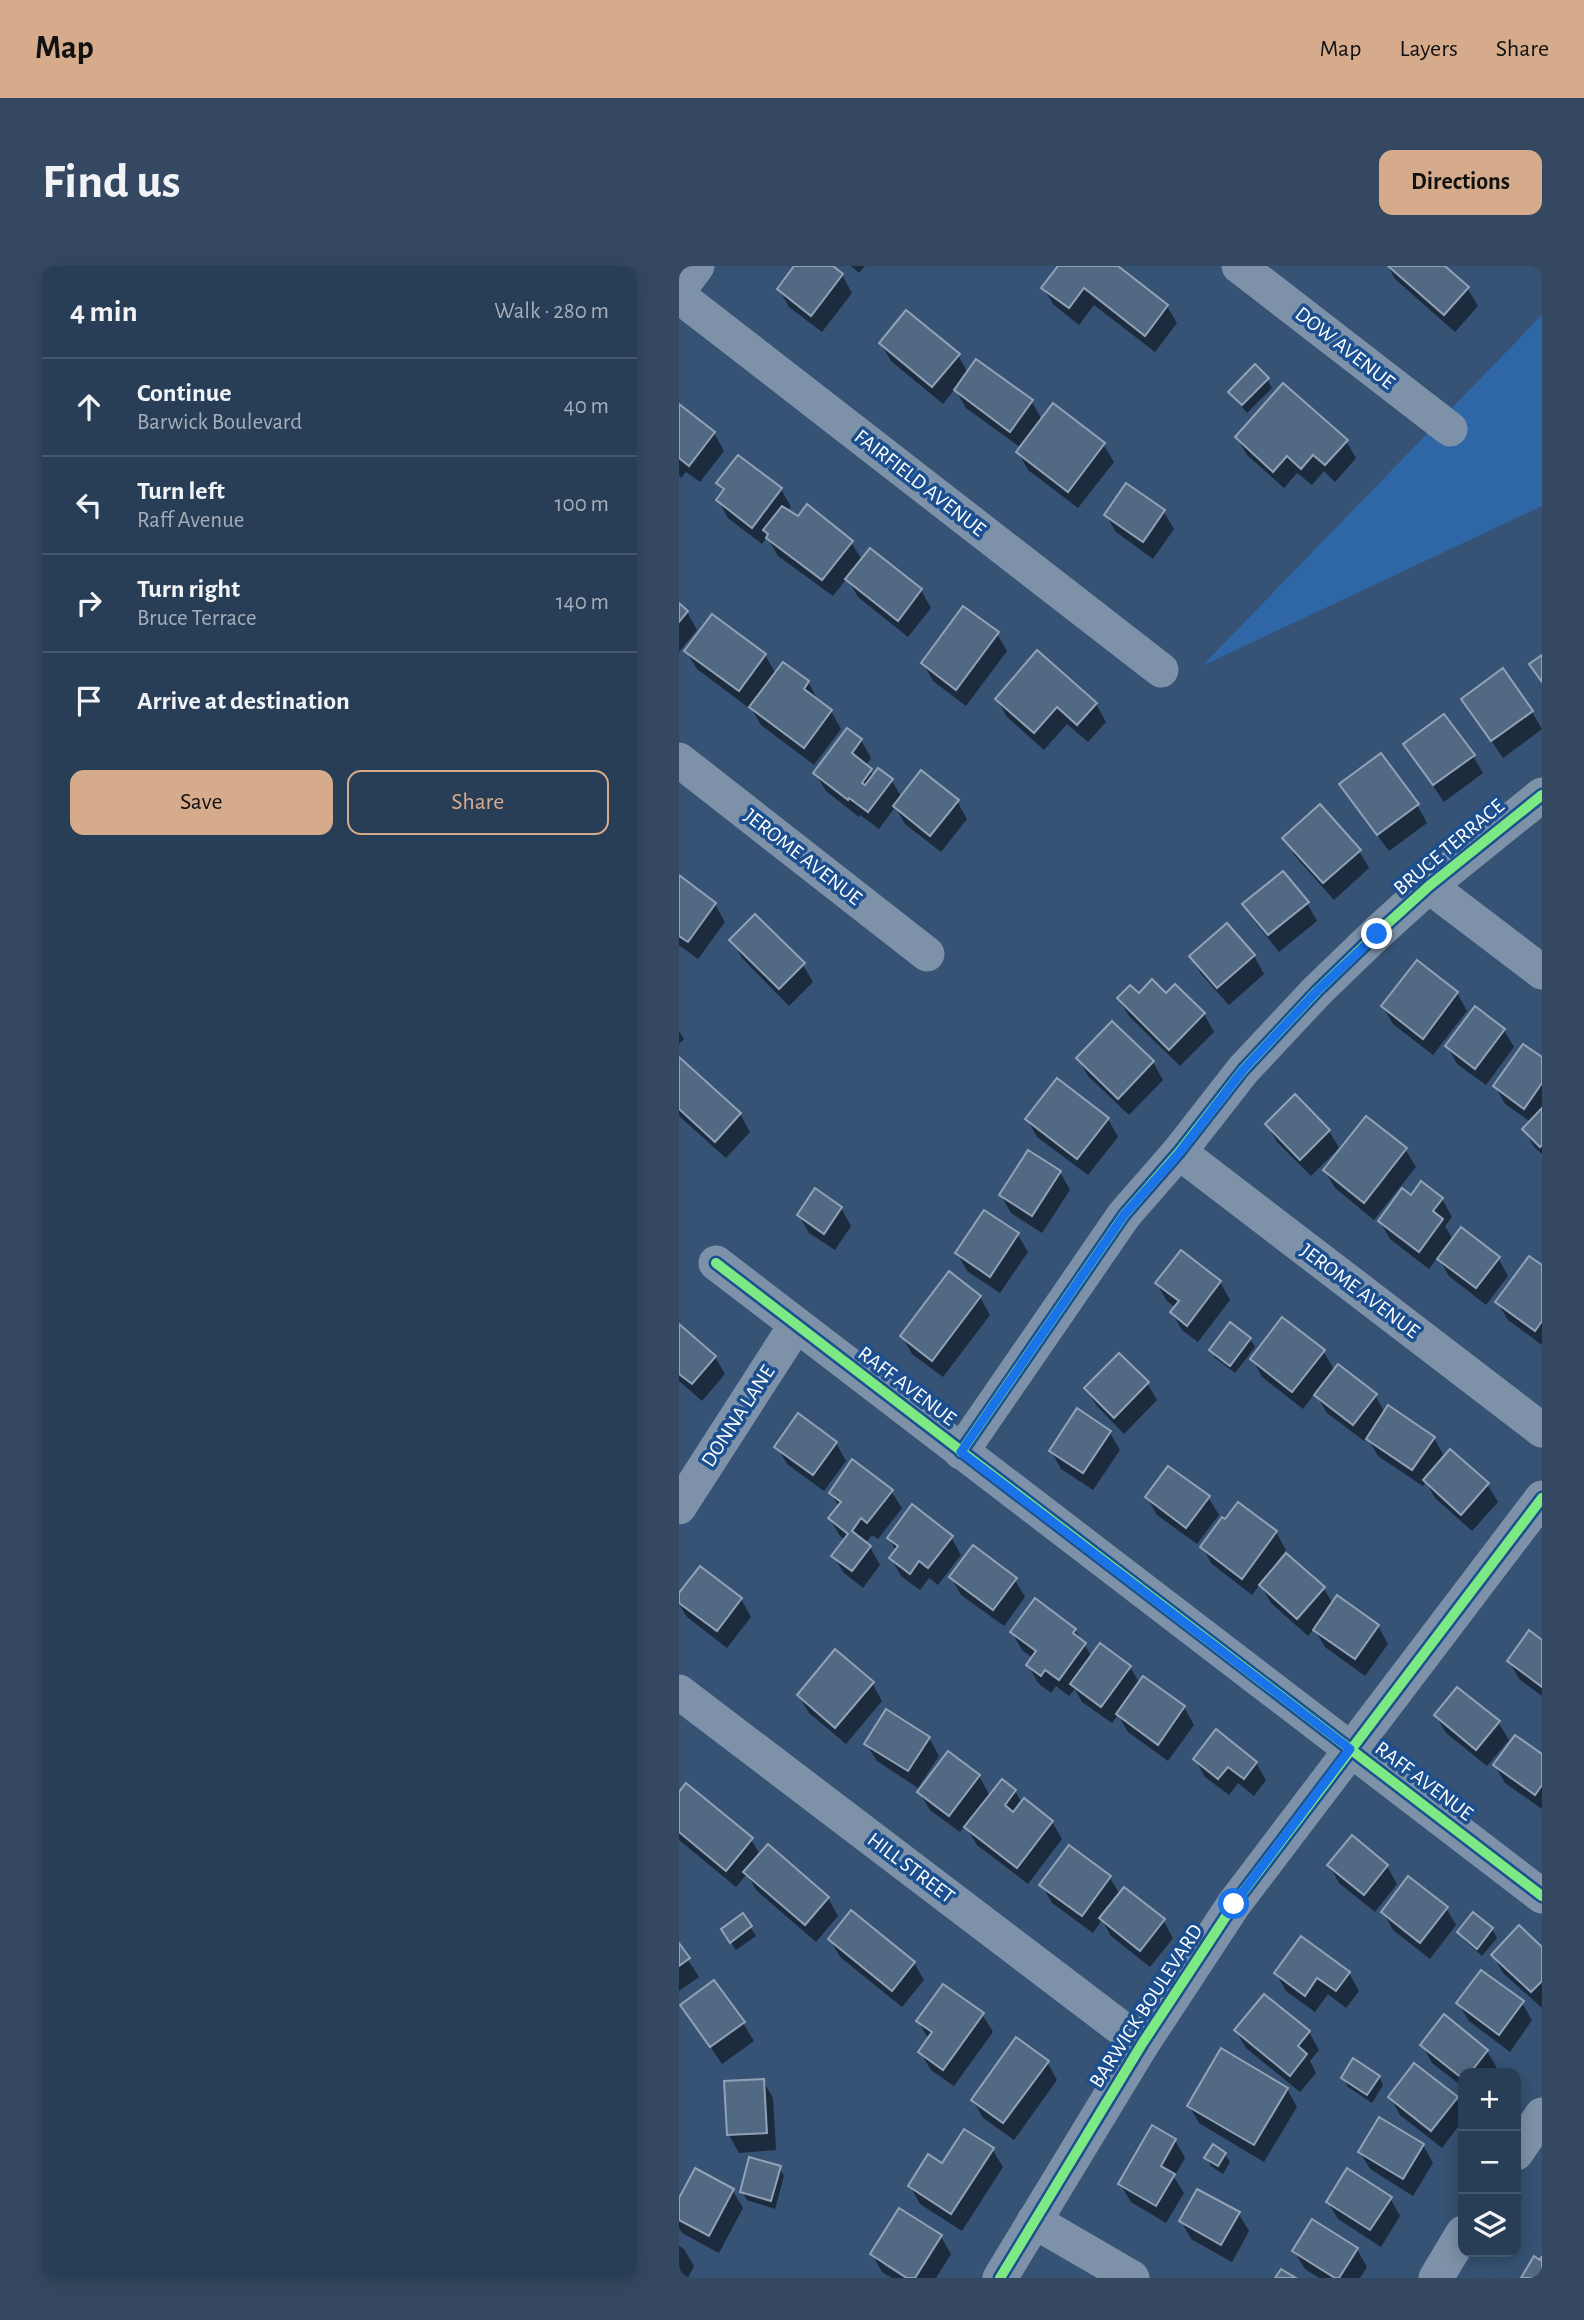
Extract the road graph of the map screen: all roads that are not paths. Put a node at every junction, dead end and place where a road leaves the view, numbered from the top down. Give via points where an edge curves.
1 (697, 266) edge
2 (1240, 266) edge
3 (679, 290) edge
4 (679, 296) edge
5 (1450, 429) dead end
6 (1161, 670) dead end
7 (679, 760) edge
8 (1542, 795) edge
9 (1429, 886) junction
10 (927, 954) dead end
11 (1542, 972) edge
12 (1179, 1153) junction
13 (716, 1263) dead end
14 (796, 1325) junction
15 (1542, 1430) edge
16 (961, 1452) junction
17 (1542, 1498) edge
18 (679, 1507) edge
19 (679, 1692) edge
20 (1350, 1749) junction
21 (1542, 1896) edge
22 (1142, 2044) junction
23 (1542, 2115) edge
24 (1521, 2146) edge
25 (1034, 2221) junction
26 (1458, 2241) edge
27 (1000, 2278) edge
28 (1132, 2278) edge
29 (1436, 2278) edge

1 - 3 street
2 - 5 street, DOW AVENUE
4 - 6 street, FAIRFIELD AVENUE
7 - 10 street, JEROME AVENUE
8 - 9 street, BRUCE TERRACE
9 - 11 street
9 - 12 street, BRUCE TERRACE via 1307,1001 1243,1070
12 - 15 street, JEROME AVENUE
12 - 16 street, BRUCE TERRACE via 1124,1215
13 - 14 street, RAFF AVENUE
14 - 16 street, RAFF AVENUE
14 - 18 street, DONNA LANE
16 - 20 street, RAFF AVENUE
17 - 20 street, BARWICK BOULEVARD
19 - 22 street, HILL STREET
20 - 21 street, RAFF AVENUE
20 - 22 street, BARWICK BOULEVARD via 1234,1904
22 - 25 street, BARWICK BOULEVARD
23 - 24 street
25 - 27 street, BARWICK BOULEVARD
25 - 28 street
26 - 29 street

